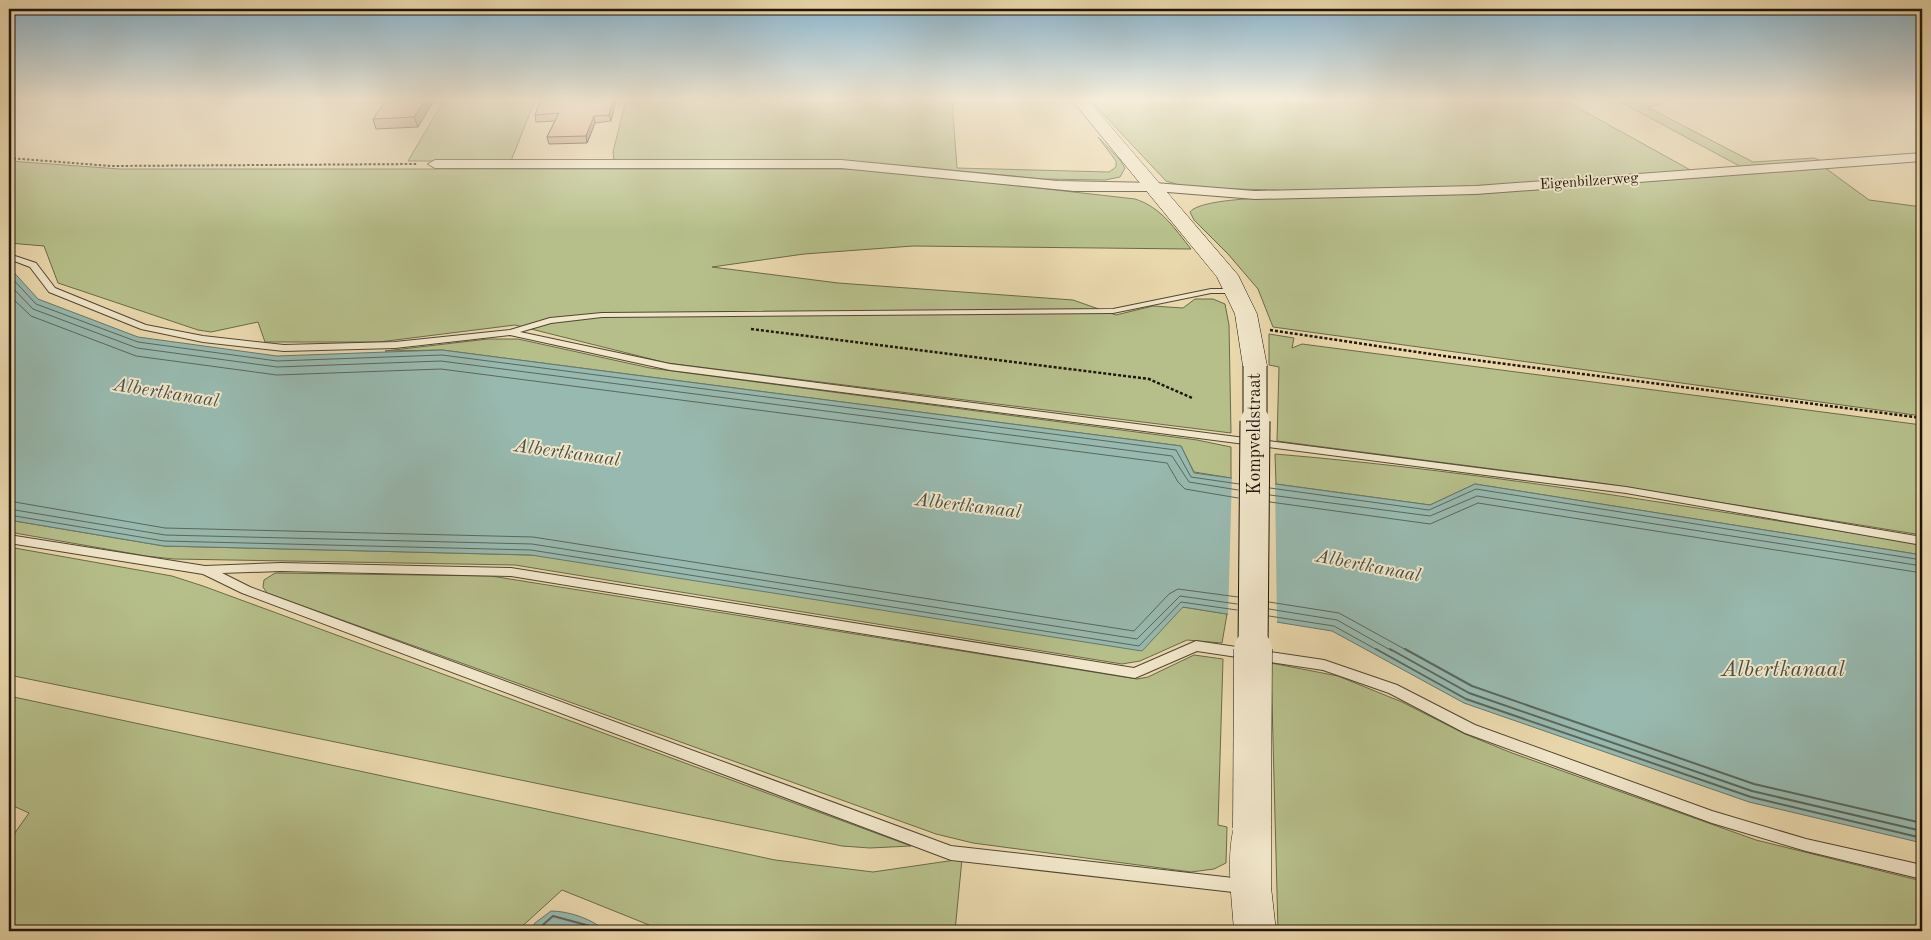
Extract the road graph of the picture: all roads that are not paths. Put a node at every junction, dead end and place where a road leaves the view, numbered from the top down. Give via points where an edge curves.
1 (1118, 144) edge
2 (1922, 158) edge
3 (435, 164) road end
4 (1160, 193) junction
5 (9, 256) edge
6 (1236, 291) junction
7 (510, 332) junction
8 (9, 539) edge
9 (1922, 541) edge
10 (205, 570) junction
11 (1922, 872) edge
12 (1251, 887) junction
13 (1256, 931) edge

1 - 4 street, Kompveldstraat
2 - 4 street, Eigenbilzerweg via 1476,190 1256,195 1213,199
3 - 4 street, Eigenbilzerweg via 841,164
4 - 6 street, Kompveldstraat via 1214,257
5 - 7 lane via 34,265 52,290 144,327 203,339 284,348 395,345
6 - 7 lane via 1211,291 1113,311 602,315 550,321
6 - 12 street, Kompveldstraat, bridge via 1249,328 1255,366
7 - 9 lane via 670,367 1626,490
8 - 10 lane
10 - 11 lane via 281,567 511,572 1134,673 1196,646 1324,665 1393,689 1470,729 1712,817 1806,845
10 - 12 lane via 255,593 951,852
12 - 13 street, Kompveldstraat

